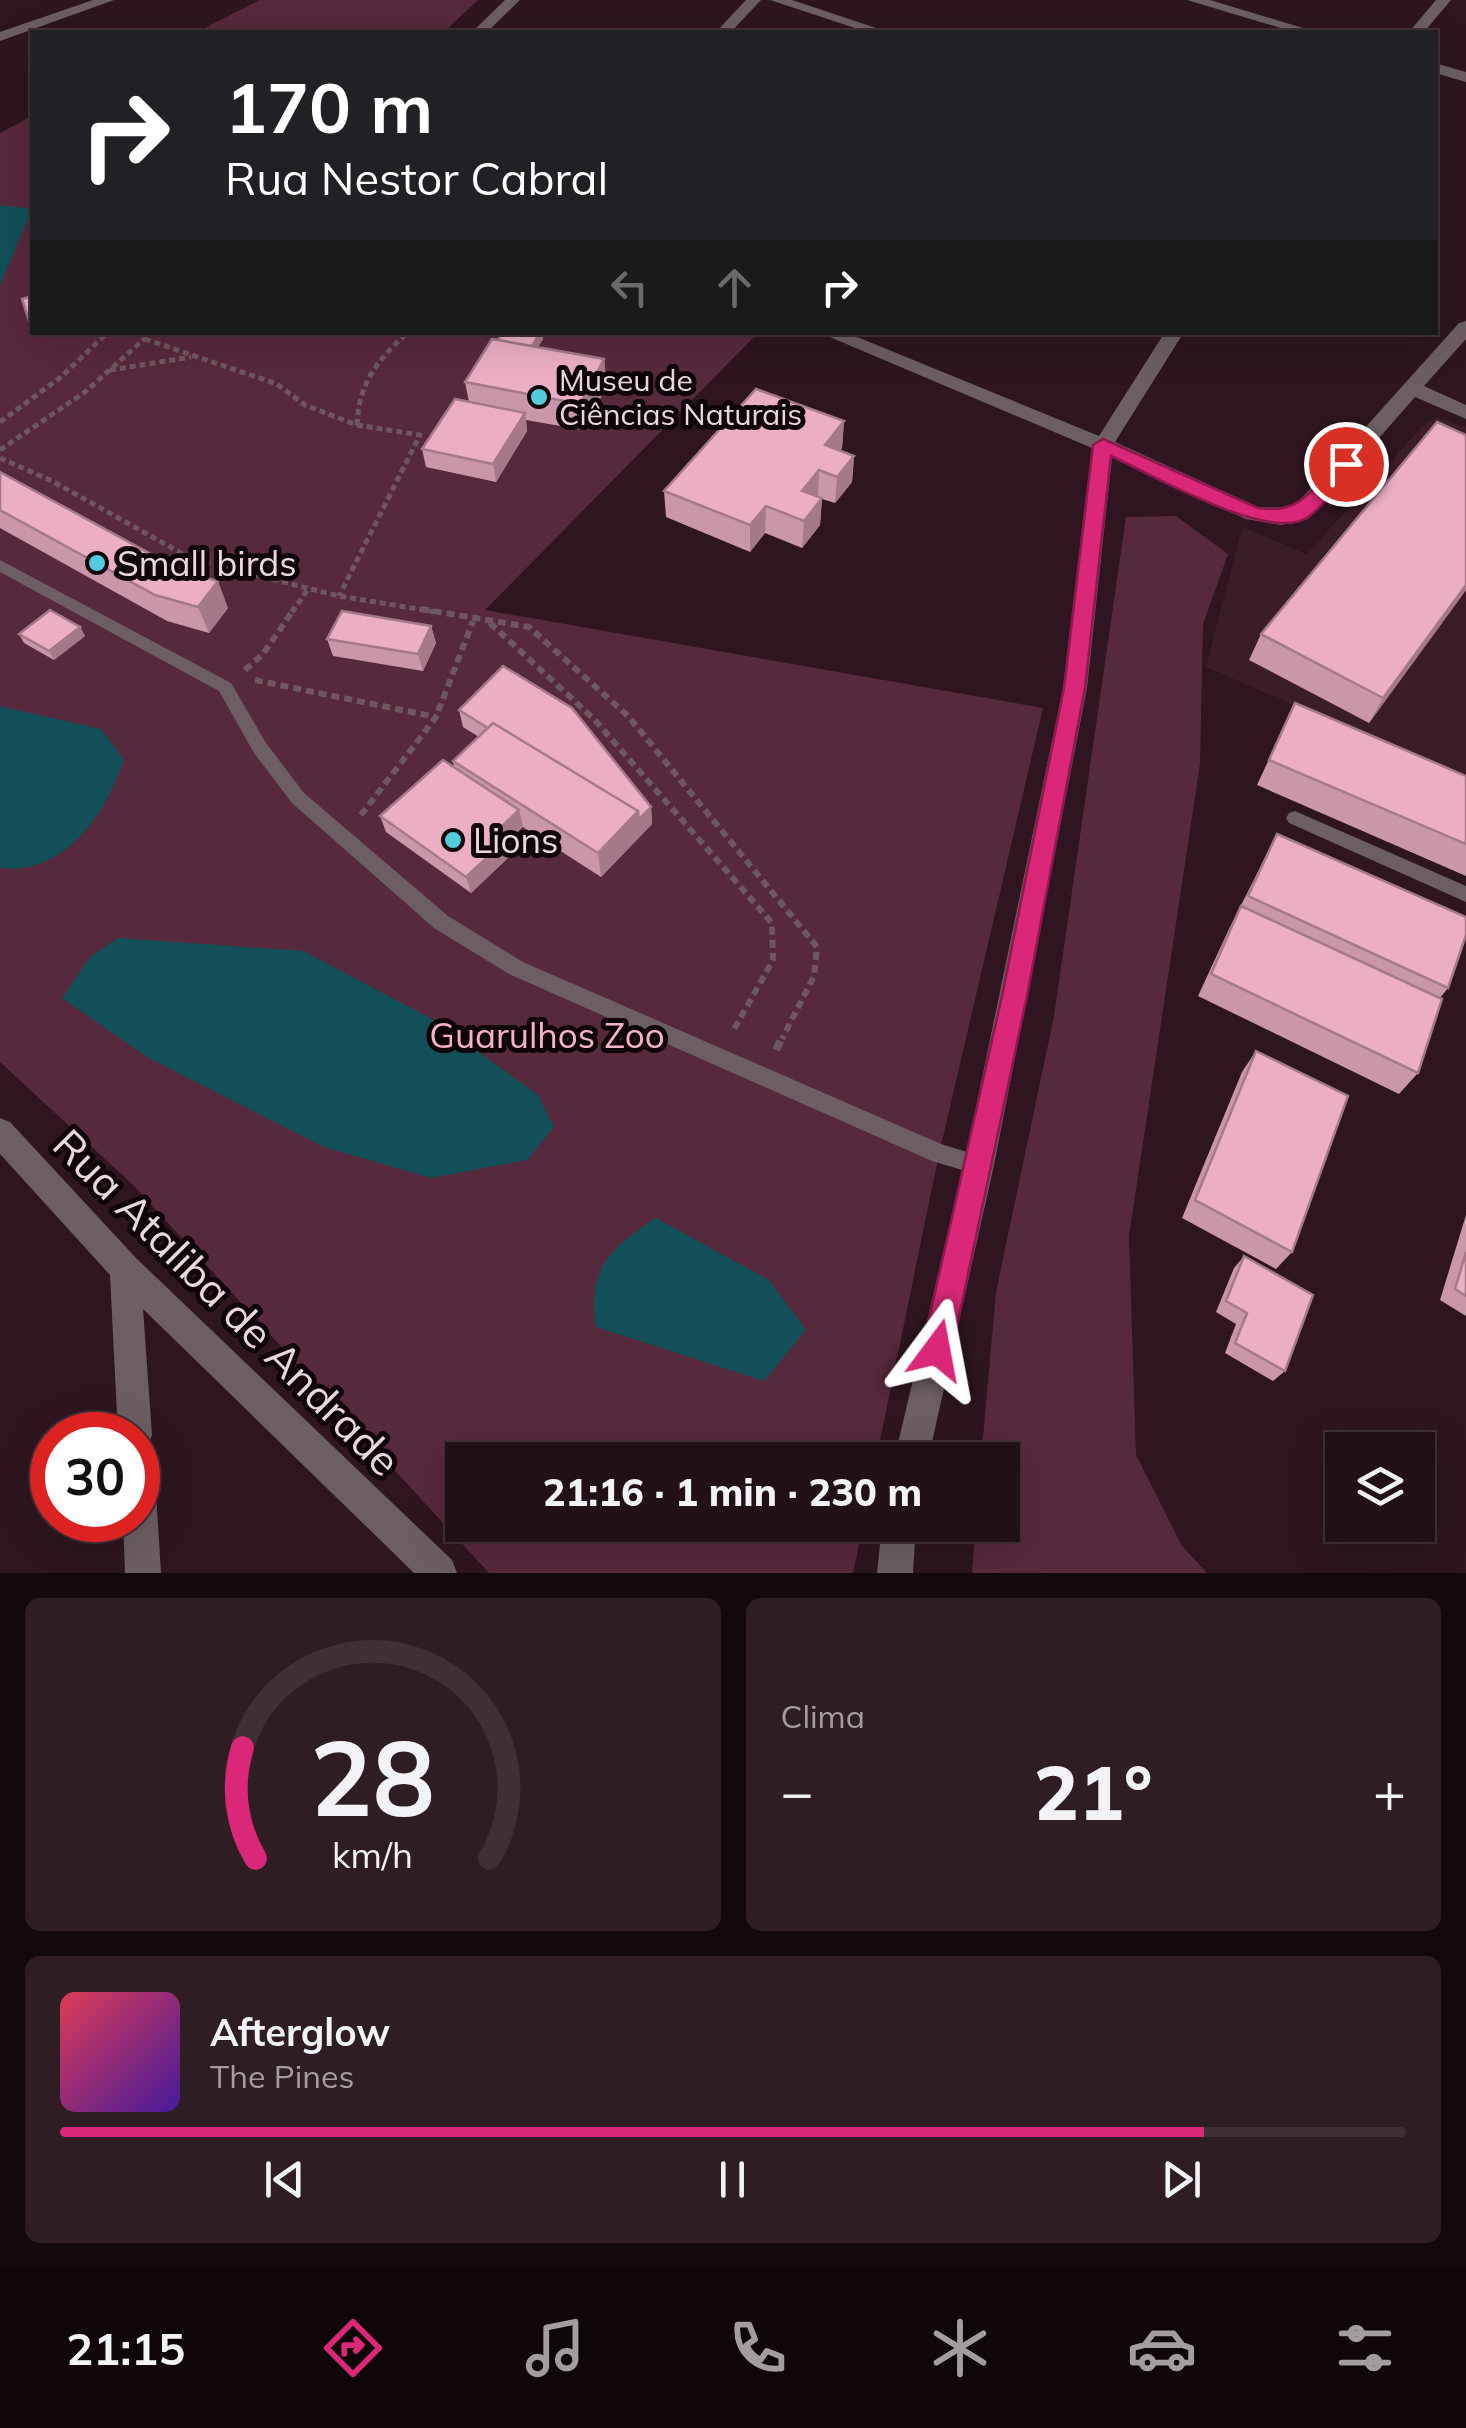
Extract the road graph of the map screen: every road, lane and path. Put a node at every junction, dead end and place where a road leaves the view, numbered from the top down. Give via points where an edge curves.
1 (107, 0) edge
2 (513, 0) edge
3 (754, 0) edge
4 (777, 0) edge
5 (1194, 0) edge
6 (1444, 0) edge
7 (481, 30) edge
8 (724, 30) edge
9 (874, 30) edge
10 (1302, 30) edge
11 (1418, 30) edge
12 (0, 37) edge
13 (1438, 69) edge
14 (1466, 77) edge
15 (1466, 328) edge
16 (105, 335) edge
17 (149, 335) edge
18 (405, 335) edge
19 (833, 335) edge
20 (1173, 335) edge
21 (145, 339) junction
22 (192, 356) junction
23 (110, 370) junction
24 (1414, 389) junction
25 (1466, 413) edge
26 (0, 422) edge
27 (356, 425) junction
28 (1103, 445) junction
29 (0, 450) edge
30 (0, 458) edge
31 (0, 565) edge
32 (308, 589) junction
33 (340, 596) junction
34 (474, 621) junction
35 (490, 622) junction
36 (225, 686) junction
37 (1295, 818) dead end
38 (341, 840) junction
39 (1466, 894) edge
40 (720, 1054) junction
41 (764, 1074) junction
42 (0, 1132) edge
43 (979, 1165) junction
44 (125, 1269) junction
45 (134, 1412) edge
46 (915, 1442) edge
47 (141, 1542) edge
48 (898, 1542) edge
49 (143, 1573) edge
50 (439, 1573) edge
51 (895, 1573) edge

1 - 12 street
2 - 7 street
3 - 8 street
4 - 9 street
5 - 10 street
6 - 11 street
13 - 14 street
15 - 24 street
16 - 26 path
17 - 21 path
18 - 27 path via 370,368 357,392
19 - 28 street
20 - 28 street
21 - 22 path
21 - 23 path
22 - 23 path
22 - 27 path via 277,384 305,405
23 - 29 path
24 - 25 street
24 - 28 street via 1300,514 1281,518 1254,514
27 - 33 path via 420,435
28 - 43 street via 1074,688
30 - 32 path via 192,559
31 - 36 lane
32 - 33 path
32 - 36 path via 263,654
33 - 34 path
34 - 35 path
34 - 38 path via 436,716
35 - 40 path via 594,719 772,923 773,960
35 - 41 path via 529,627 628,716 818,946 814,976
36 - 38 lane via 260,748
37 - 39 lane
38 - 40 lane via 441,922 516,968
40 - 41 lane
41 - 43 lane via 938,1154
42 - 44 street, Rua Ataliba de Andrade
43 - 46 street
44 - 45 street
44 - 50 street, Rua Ataliba de Andrade
47 - 49 street
48 - 51 street

